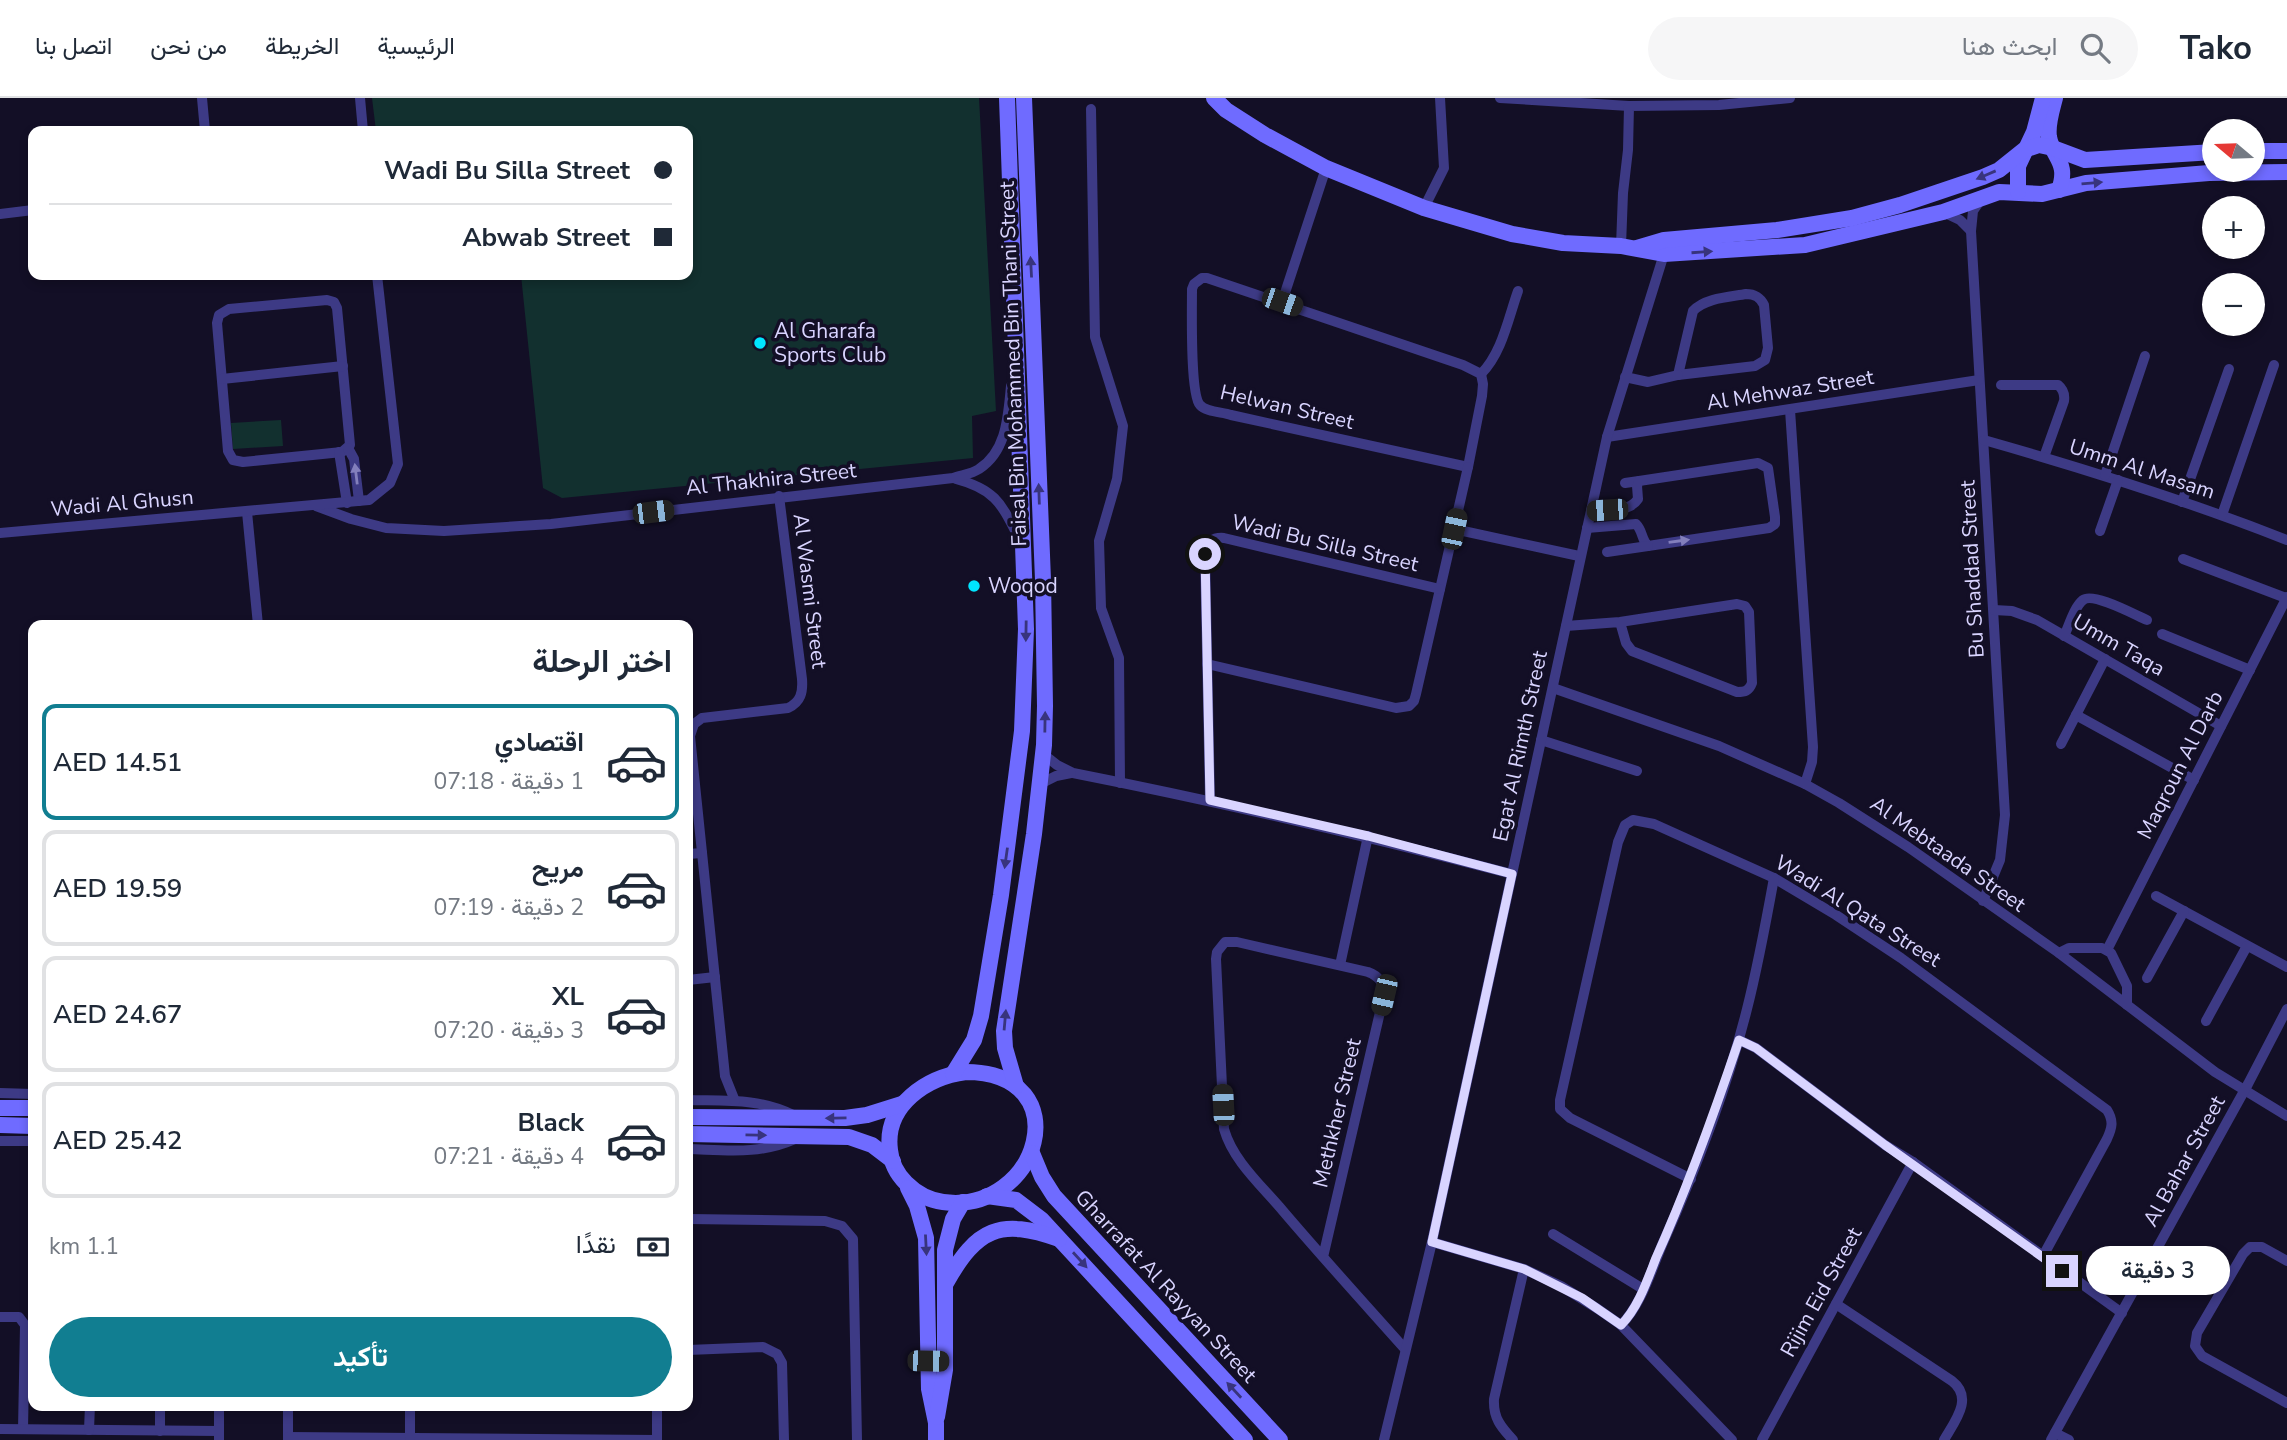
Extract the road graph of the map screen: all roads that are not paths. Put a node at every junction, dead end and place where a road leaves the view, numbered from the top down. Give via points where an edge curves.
1 (202, 98) edge
2 (360, 98) edge
3 (1007, 98) edge
4 (1024, 98) edge
5 (1214, 98) edge
6 (1440, 98) edge
7 (1500, 98) edge
8 (1790, 98) edge
9 (2043, 98) edge
10 (2055, 98) edge
11 (1629, 106) junction
12 (1091, 109) dead end
13 (205, 126) edge
14 (363, 126) edge
15 (2053, 148) junction
16 (2024, 150) junction
17 (2265, 151) edge
18 (2287, 151) edge
19 (2202, 153) edge
20 (1325, 168) junction
21 (2287, 172) edge
22 (2059, 190) junction
23 (2018, 192) junction
24 (1982, 197) junction
25 (1424, 208) junction
26 (28, 211) edge
27 (1943, 212) junction
28 (0, 214) edge
29 (1971, 231) junction
30 (1628, 247) junction
31 (1664, 247) junction
32 (378, 280) edge
33 (1518, 291) dead end
34 (1282, 302) junction
35 (1016, 338) junction
36 (2145, 356) dead end
37 (2274, 365) dead end
38 (343, 366) junction
39 (2230, 369) dead end
40 (1481, 374) junction
41 (1678, 375) junction
42 (1625, 377) junction
43 (222, 379) junction
44 (1979, 380) junction
45 (2001, 385) dead end
46 (1790, 410) junction
47 (1607, 437) junction
48 (1984, 440) junction
49 (344, 450) junction
50 (2044, 457) junction
51 (1468, 467) junction
52 (2105, 475) junction
53 (953, 478) junction
54 (2118, 480) junction
55 (1639, 481) junction
56 (1625, 483) dead end
57 (779, 496) junction
58 (359, 501) junction
59 (2182, 502) junction
60 (347, 503) junction
61 (316, 506) junction
62 (1591, 511) junction
63 (247, 512) junction
64 (2222, 515) junction
65 (1587, 528) junction
66 (1454, 529) junction
67 (2100, 531) dead end
68 (0, 533) edge
69 (2287, 540) edge
70 (1024, 546) junction
71 (1648, 546) junction
72 (1607, 552) dead end
73 (1579, 556) junction
74 (2183, 559) dead end
75 (1440, 589) junction
76 (2287, 597) edge
77 (1994, 610) junction
78 (258, 620) edge
79 (2147, 620) dead end
80 (1620, 622) junction
81 (1566, 626) junction
82 (2162, 634) dead end
83 (2064, 636) junction
84 (2105, 659) junction
85 (1207, 664) junction
86 (2250, 670) junction
87 (1553, 688) junction
88 (2077, 715) junction
89 (2221, 726) junction
90 (693, 727) edge
91 (1541, 740) junction
92 (2061, 744) dead end
93 (1043, 754) junction
94 (693, 765) edge
95 (1637, 771) dead end
96 (1073, 773) junction
97 (2194, 780) junction
98 (1120, 783) junction
99 (1041, 784) junction
100 (1805, 784) junction
101 (1210, 800) junction
102 (1368, 836) junction
103 (702, 853) junction
104 (693, 854) edge
105 (1512, 874) junction
106 (1774, 878) junction
107 (2156, 896) dead end
108 (1983, 901) junction
109 (2184, 911) junction
110 (2247, 946) junction
111 (2107, 950) junction
112 (2059, 953) junction
113 (1340, 965) junction
114 (2287, 967) edge
115 (715, 976) junction
116 (2147, 978) dead end
117 (693, 979) edge
118 (2127, 1005) junction
119 (2287, 1009) edge
120 (2206, 1021) dead end
121 (1739, 1040) junction
122 (953, 1074) junction
123 (1016, 1086) junction
124 (2244, 1091) junction
125 (28, 1096) edge
126 (693, 1101) edge
127 (735, 1101) junction
128 (2, 1104) edge
129 (902, 1104) junction
130 (28, 1107) edge
131 (693, 1116) edge
132 (2287, 1116) edge
133 (799, 1118) junction
134 (0, 1125) edge
135 (28, 1126) edge
136 (693, 1134) edge
137 (802, 1136) junction
138 (0, 1140) edge
139 (28, 1141) edge
140 (693, 1149) edge
141 (1032, 1153) junction
142 (892, 1161) junction
143 (1913, 1163) junction
144 (1690, 1179) junction
145 (904, 1182) junction
146 (987, 1196) junction
147 (963, 1202) junction
148 (693, 1219) edge
149 (1553, 1234) dead end
150 (1062, 1240) junction
151 (1432, 1242) junction
152 (2043, 1256) junction
153 (1323, 1257) junction
154 (2287, 1261) edge
155 (1524, 1269) junction
156 (945, 1285) junction
157 (1643, 1289) junction
158 (1836, 1304) junction
159 (2122, 1314) junction
160 (0, 1317) edge
161 (1621, 1325) junction
162 (1405, 1349) junction
163 (693, 1350) edge
164 (937, 1361) junction
165 (2287, 1402) edge
166 (91, 1411) edge
167 (160, 1411) edge
168 (219, 1411) edge
169 (288, 1411) edge
170 (410, 1411) edge
171 (657, 1411) edge
172 (0, 1429) edge
173 (23, 1429) junction
174 (160, 1431) junction
175 (1232, 1432) edge
176 (93, 1433) edge
177 (47, 1435) edge
178 (219, 1436) edge
179 (410, 1437) junction
180 (2053, 1437) edge
181 (288, 1438) edge
182 (529, 1439) edge
183 (657, 1440) edge
184 (784, 1440) edge
185 (857, 1440) edge
186 (936, 1440) edge
187 (1245, 1440) edge
188 (1280, 1440) edge
189 (1382, 1440) edge
190 (1513, 1440) edge
191 (1732, 1440) edge
192 (1762, 1440) edge
193 (1944, 1440) edge
194 (2069, 1440) edge

1 - 13 street
2 - 14 street
3 - 35 street, Faisal Bin Mohammed Bin Thani Street
93 -> 4 street, Faisal Bin Mohammed Bin Thani Street via 1044,592
5 - 20 street via 1255,129
6 - 25 street via 1444,168
7 - 11 street
8 - 11 street via 1732,105
9 - 16 street
10 - 15 street via 2049,129
11 - 30 street via 1623,193
12 - 98 street via 1095,337 1123,426 1117,479 1099,541 1101,608 1118,657
15 - 16 street via 2039,145
15 - 19 street via 2085,160
15 - 22 street via 2062,171
16 - 23 street via 2017,174
16 -> 31 street via 1983,177 1852,218
17 - 18 street
20 - 25 street
20 - 34 street
22 -> 21 street via 2086,183 2209,173
22 - 23 street
23 - 24 street
24 - 27 street
24 - 29 street, Bu Shaddad Street via 1973,211
25 - 30 street via 1512,234
26 - 28 street
27 - 29 street
31 -> 27 street via 1805,245
29 - 44 street, Bu Shaddad Street
30 - 31 street
31 - 42 street, Egat Al Rimth Street
32 - 58 street via 398,464 390,483 369,500
33 - 40 street via 1496,353
34 - 40 street, Helwan Street
34 - 51 street, Helwan Street via 1207,278 1197,280 1192,289 1192,344 1200,405
35 - 53 street, Al Thakhira Street via 1003,440 991,460 977,471
35 - 70 street, Faisal Bin Mohammed Bin Thani Street
36 - 52 street
37 - 64 street
38 - 43 street
38 - 43 street via 337,307 332,300 229,309 217,319
38 - 49 street via 351,441
39 - 59 street
40 - 51 street via 1482,396
41 - 41 street via 1760,364 1768,348 1761,299 1746,294 1699,304 1689,320
41 - 42 street via 1647,382
42 - 47 street, Egat Al Rimth Street
43 - 49 street via 228,451 233,460
44 - 46 street, Al Mehwaz Street
44 - 48 street, Bu Shaddad Street
45 - 50 street via 2061,387 2064,401
46 - 47 street, Al Mehwaz Street
46 - 100 street via 1813,747
47 - 62 street, Egat Al Rimth Street
48 - 50 street, Umm Al Masam
48 - 77 street, Bu Shaddad Street
58 -> 49 street via 354,459
49 - 60 street
50 - 52 street, Umm Al Masam
51 - 66 street
52 - 54 street, Umm Al Masam
53 - 57 street, Al Thakhira Street
53 - 70 street, Al Thakhira Street via 991,493
54 - 59 street, Umm Al Masam
54 - 67 street
55 - 56 street
55 - 62 street via 1634,505
71 -> 55 street via 1769,528 1775,517 1768,468 1758,463
57 - 61 street, Al Thakhira Street via 551,524 444,531 405,530
57 - 90 street, Al Wasmi Street via 801,695 788,708 702,718
58 - 60 street, Wadi Al Ghusn
59 - 64 street, Umm Al Masam
60 - 61 street, Wadi Al Ghusn
61 - 63 street, Wadi Al Ghusn
62 - 65 street, Egat Al Rimth Street
63 - 68 street, Wadi Al Ghusn
63 - 78 street
64 - 69 street, Umm Al Masam
65 - 71 street via 1636,524
65 - 73 street, Egat Al Rimth Street
66 - 73 street
66 - 75 street
70 -> 122 street, Faisal Bin Mohammed Bin Thani Street via 1026,629 1018,769 981,1016 974,1040
71 - 72 street
73 - 81 street, Egat Al Rimth Street
74 - 76 street
75 - 85 street via 1414,701 1403,708
75 - 85 street, Wadi Bu Silla Street via 1213,539 1205,548
76 - 86 street, Maqroun Al Darb
77 - 83 street, Umm Taqa via 2025,615
77 - 108 street, Bu Shaddad Street via 2005,815 2000,860
79 - 83 street via 2088,598 2080,603
80 - 80 street via 1745,606 1749,612 1750,688 1737,692 1632,651
80 - 81 street
81 - 87 street, Egat Al Rimth Street
82 - 86 street
83 - 84 street, Umm Taqa
84 - 88 street
84 - 89 street, Umm Taqa
85 - 101 street, Wadi Bu Silla Street
86 - 89 street, Maqroun Al Darb
87 - 91 street, Egat Al Rimth Street
87 - 100 street, Al Mebtaada Street via 1719,746
88 - 92 street
88 - 97 street
89 - 97 street, Maqroun Al Darb
91 - 95 street
91 - 105 street, Egat Al Rimth Street
93 - 96 street
93 - 99 street, Faisal Bin Mohammed Bin Thani Street
94 - 103 street, Al Wasmi Street
96 - 98 street
96 - 99 street
97 - 111 street, Maqroun Al Darb
98 - 101 street
123 -> 99 street, Faisal Bin Mohammed Bin Thani Street via 1004,1031
100 - 108 street, Al Mebtaada Street via 1899,840
101 - 102 street
102 - 105 street
102 - 113 street
103 - 104 street
103 - 115 street, Al Wasmi Street
105 - 151 street, Egat Al Rimth Street
106 - 121 street
106 - 144 street, Wadi Al Qata Street via 1639,820 1625,825 1618,842 1560,1109
106 - 152 street, Wadi Al Qata Street via 1901,958 2107,1110 2112,1126 2107,1139
107 - 109 street
108 - 112 street, Al Mebtaada Street
109 - 110 street
109 - 116 street
110 - 114 street
110 - 120 street
111 - 112 street via 2069,948
111 - 118 street via 2127,986
112 - 118 street, Al Mebtaada Street
113 - 153 street, Methkher Street via 1376,975 1384,995
113 - 153 street, Methkher Street via 1231,941 1220,946 1216,958 1227,1140
115 - 117 street
115 - 127 street, Al Wasmi Street via 725,1076
118 - 124 street, Al Mebtaada Street
119 - 124 street, Al Bahar Street
121 - 143 street
121 - 144 street
122 - 123 street via 991,1074
122 - 129 street via 930,1082
123 - 141 street via 1032,1108 1036,1134
124 - 132 street, Al Mebtaada Street
124 - 159 street, Al Bahar Street
125 - 128 street
126 - 127 street
127 - 133 street via 778,1107
128 - 130 street
129 -> 133 street via 857,1116
129 - 142 street via 890,1133
131 - 133 street
134 - 135 street
136 -> 137 street
137 - 140 street via 766,1149
137 - 142 street via 859,1139
138 - 139 street
141 - 146 street via 1014,1178
188 -> 141 street, Gharrafat Al Rayyan Street via 1054,1196
142 - 145 street
143 - 152 street
143 - 158 street, Rijim Eid Street
144 - 157 street
145 - 147 street via 928,1199
145 -> 164 street via 926,1238
146 - 147 street
146 - 150 street via 1021,1202
147 - 156 street via 947,1237
148 - 185 street via 825,1221 842,1226 853,1239
149 - 157 street
150 - 156 street via 1021,1228 990,1234 970,1246
150 -> 175 street
151 - 155 street
151 - 162 street, Egat Al Rimth Street
152 - 159 street
153 - 162 street, Methkher Street
154 - 165 street via 2262,1247 2250,1247 2197,1333 2195,1346 2202,1356
155 - 161 street via 1582,1298
155 - 190 street via 1494,1399 1498,1422
156 - 164 street
157 - 161 street
158 - 192 street, Rijim Eid Street
158 - 193 street via 1960,1388 1961,1410
159 - 180 street, Al Bahar Street
160 - 173 street via 19,1317 25,1325
161 - 191 street
162 - 189 street, Egat Al Rimth Street
163 - 184 street via 763,1347 778,1354
164 - 186 street via 929,1389
166 - 176 street
167 - 174 street
168 - 178 street
169 - 181 street
170 - 179 street
171 - 183 street
172 - 173 street
173 - 177 street
174 - 176 street
174 - 178 street
175 - 187 street
176 - 177 street
179 - 181 street
179 - 182 street
180 - 194 street
182 - 183 street

